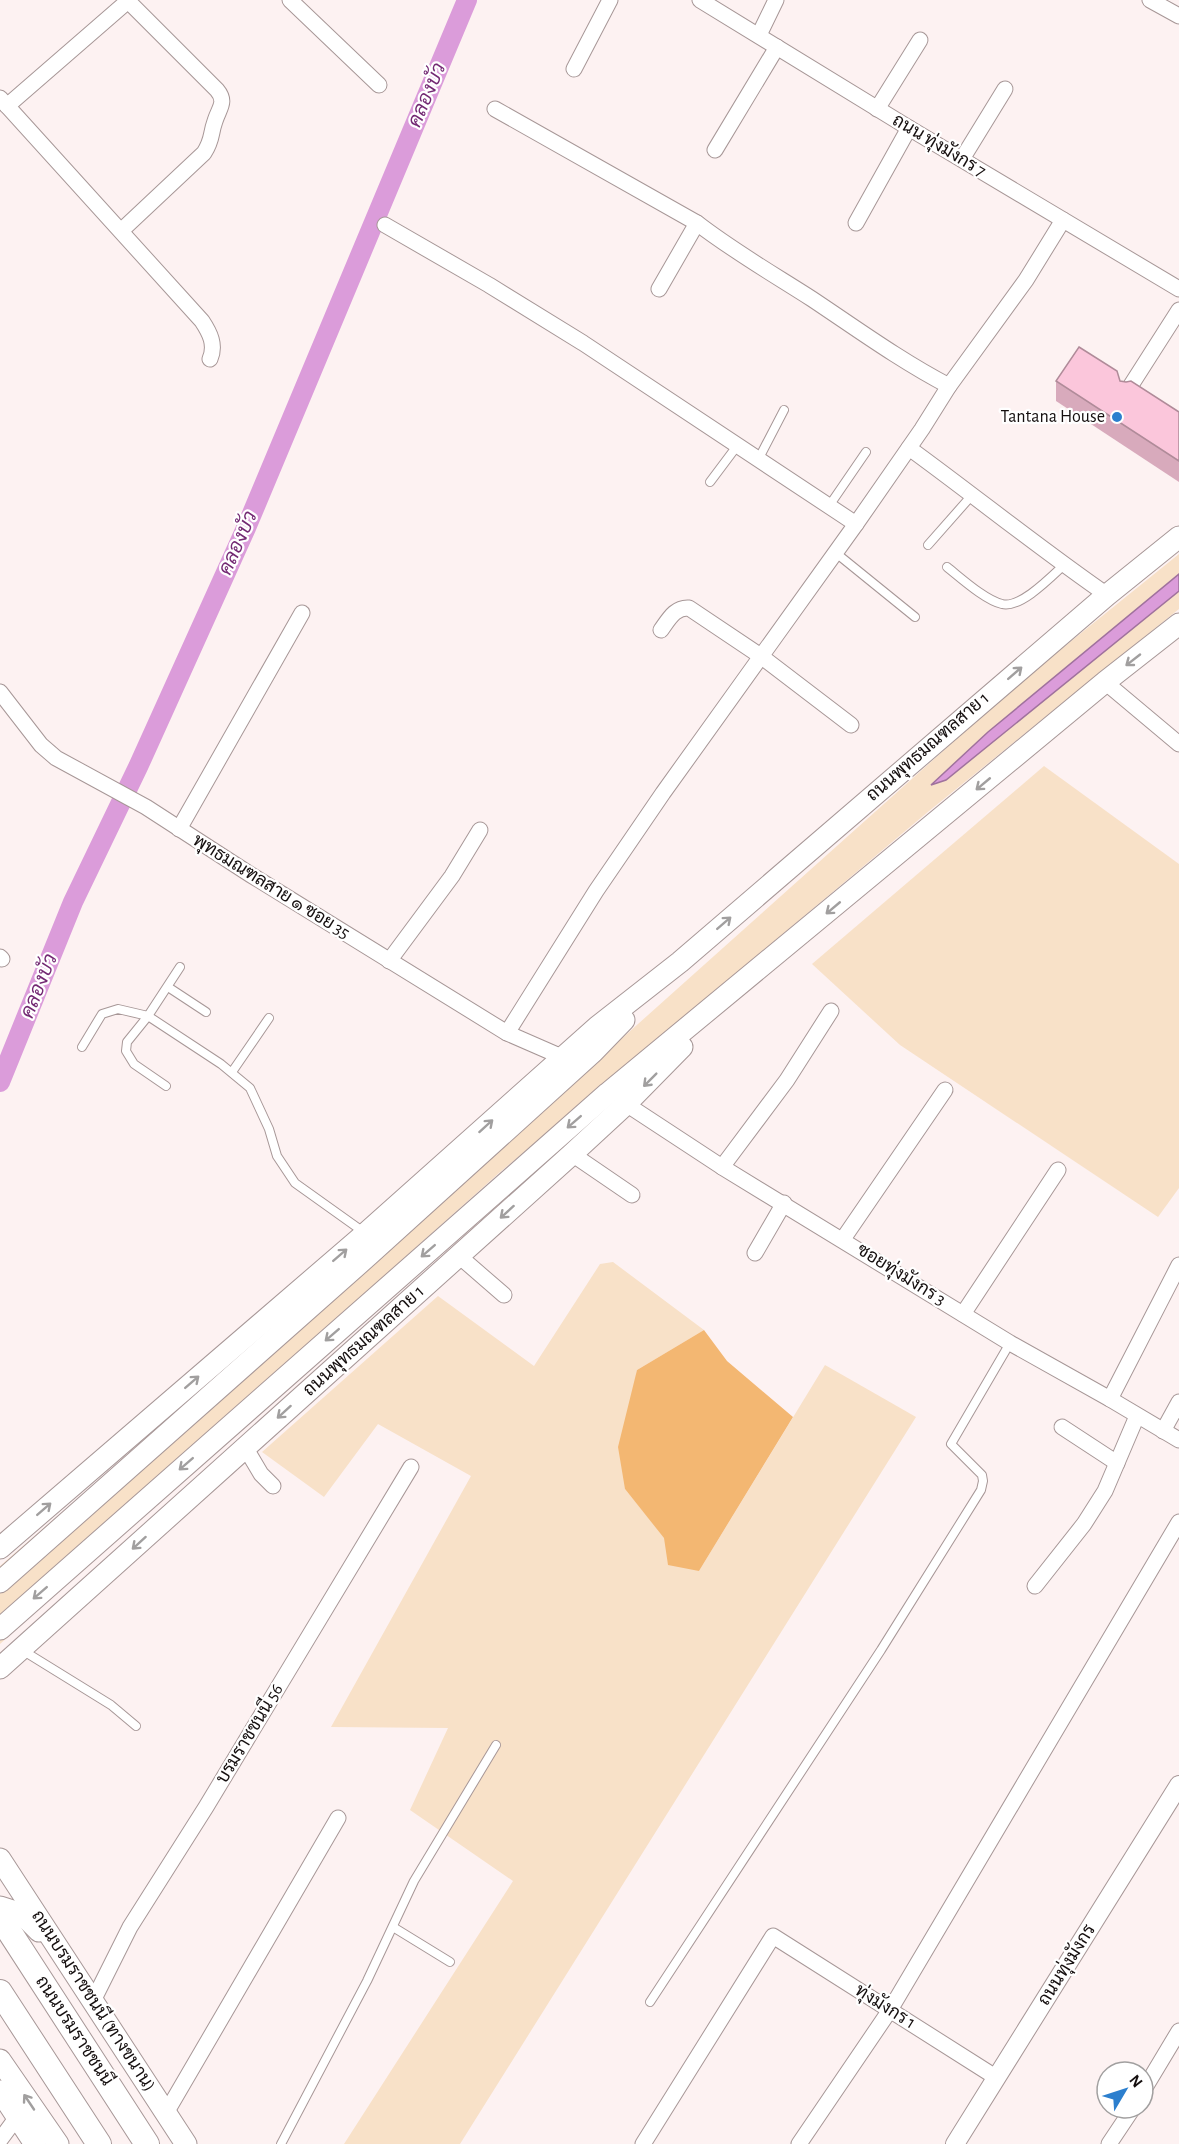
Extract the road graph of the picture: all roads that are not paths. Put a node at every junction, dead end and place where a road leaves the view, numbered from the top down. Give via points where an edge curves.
1 (128, 0) edge
2 (290, 0) edge
3 (610, 0) edge
4 (700, 0) edge
5 (776, 0) edge
6 (1150, 0) edge
7 (1179, 16) edge
8 (759, 35) junction
9 (920, 40) dead end
10 (777, 47) junction
11 (574, 69) dead end
12 (379, 85) dead end
13 (1005, 88) dead end
14 (4, 102) edge
15 (877, 108) junction
16 (495, 109) dead end
17 (909, 128) junction
18 (715, 150) dead end
19 (962, 159) junction
20 (1063, 220) junction
21 (697, 223) junction
22 (856, 223) dead end
23 (385, 225) dead end
24 (122, 230) junction
25 (659, 289) dead end
26 (1179, 290) edge
27 (1179, 310) edge
28 (210, 359) dead end
29 (949, 386) junction
30 (1126, 393) edge
31 (784, 410) dead end
32 (736, 446) junction
33 (909, 448) junction
34 (866, 452) dead end
35 (758, 460) junction
36 (710, 482) dead end
37 (973, 494) junction
38 (829, 506) junction
39 (856, 524) junction
40 (1179, 537) edge
41 (928, 545) dead end
42 (836, 553) junction
43 (1064, 565) junction
44 (947, 567) dead end
45 (1107, 595) junction
46 (302, 613) dead end
47 (915, 617) dead end
48 (1179, 624) edge
49 (661, 630) dead end
50 (762, 657) junction
51 (1105, 682) junction
52 (0, 692) edge
53 (851, 725) dead end
54 (1179, 744) edge
55 (179, 829) junction
56 (480, 830) dead end
57 (389, 961) junction
58 (680, 962) junction
59 (180, 967) dead end
60 (168, 987) junction
61 (717, 1005) junction
62 (831, 1011) dead end
63 (207, 1012) dead end
64 (148, 1016) junction
65 (269, 1017) dead end
66 (507, 1033) junction
67 (82, 1047) dead end
68 (562, 1057) junction
69 (232, 1072) junction
70 (166, 1086) dead end
71 (945, 1090) dead end
72 (626, 1104) junction
73 (572, 1155) junction
74 (722, 1167) junction
75 (1058, 1170) dead end
76 (632, 1195) dead end
77 (784, 1203) junction
78 (843, 1239) junction
79 (368, 1244) junction
80 (755, 1253) dead end
81 (459, 1256) junction
82 (1179, 1265) edge
83 (504, 1295) dead end
84 (963, 1314) junction
85 (1010, 1343) junction
86 (1110, 1399) junction
87 (1179, 1402) edge
88 (1137, 1416) junction
89 (1062, 1426) dead end
90 (1163, 1431) junction
91 (1179, 1440) edge
92 (245, 1447) junction
93 (1117, 1462) junction
94 (411, 1467) dead end
95 (273, 1486) dead end
96 (1179, 1522) edge
97 (0, 1548) edge
98 (0, 1582) edge
99 (1035, 1586) dead end
100 (0, 1629) edge
101 (7, 1662) edge
102 (136, 1726) dead end
103 (496, 1745) dead end
104 (1179, 1785) edge
105 (338, 1818) dead end
106 (0, 1859) edge
107 (0, 1907) edge
108 (0, 1917) edge
109 (393, 1927) junction
110 (0, 1945) edge
111 (450, 1962) dead end
112 (0, 1992) edge
113 (93, 2001) junction
114 (650, 2002) dead end
115 (890, 2010) junction
116 (0, 2016) edge
117 (1179, 2031) edge
118 (0, 2060) edge
119 (1155, 2071) edge
120 (997, 2078) junction
121 (0, 2091) edge
122 (166, 2113) junction
123 (17, 2117) junction
124 (1125, 2120) edge
125 (0, 2140) edge
126 (35, 2144) edge
127 (58, 2144) edge
128 (83, 2144) edge
129 (99, 2144) edge
130 (129, 2144) edge
131 (147, 2144) edge
132 (170, 2144) edge
133 (186, 2144) edge
134 (281, 2144) edge
135 (643, 2144) edge
136 (799, 2144) edge
137 (956, 2144) edge
138 (1109, 2144) edge

1 - 14 street
1 - 24 street via 217,90 223,102 212,141 204,153
2 - 12 street
3 - 11 street
4 - 8 street, ถนน ทุ่งมังกร 7
5 - 8 street
6 - 7 street
8 - 10 street, ถนน ทุ่งมังกร 7
9 - 15 street
10 - 15 street, ถนน ทุ่งมังกร 7
10 - 18 street
13 - 19 street
14 - 24 street
15 - 17 street, ถนน ทุ่งมังกร 7
16 - 21 street
17 - 19 street, ถนน ทุ่งมังกร 7
17 - 22 street
19 - 20 street, ถนน ทุ่งมังกร 7
20 - 26 street, ถนน ทุ่งมังกร 7
20 - 29 street via 1026,280
21 - 25 street
21 - 29 street via 920,371
23 - 32 street via 574,338
24 - 28 street via 209,331 213,352
27 - 30 street
29 - 33 street
31 - 35 lane
32 - 35 street
32 - 36 lane
33 - 37 street
33 - 39 street
34 - 38 lane
35 - 38 street
37 - 41 lane
37 - 43 street
38 - 39 street
39 - 42 street
40 - 45 main road, ถนนพุทธมณฑลสาย 1
42 - 47 lane
42 - 50 street
43 - 44 lane via 1027,597 1003,605
43 - 45 street
58 -> 45 main road, ถนนพุทธมณฑลสาย 1
46 - 55 street
48 -> 51 main road, ถนนพุทธมณฑลสาย 1
49 - 50 street via 675,611 689,608
50 - 53 street
50 - 66 street via 603,881
51 - 54 street
51 -> 61 main road, ถนนพุทธมณฑลสาย 1
52 - 55 street, พุทธมณฑลสาย ๑ ซอย 35 via 41,745 56,758
55 - 57 street, พุทธมณฑลสาย ๑ ซอย 35
56 - 57 street via 452,876
57 - 66 street, พุทธมณฑลสาย ๑ ซอย 35
58 - 68 main road, ถนนพุทธมณฑลสาย 1
58 - 79 main road, ถนนพุทธมณฑลสาย 1 via 593,1052
59 - 60 lane
60 - 63 lane
60 - 64 lane
61 -> 72 main road, ถนนพุทธมณฑลสาย 1
61 -> 100 main road, ถนนพุทธมณฑลสาย 1 via 608,1093
62 - 74 street via 787,1080
64 - 67 lane via 118,1009 102,1014
64 - 69 lane
64 - 70 lane via 127,1042 126,1051 134,1064
65 - 69 lane
66 - 68 street, พุทธมณฑลสาย ๑ ซอย 35
79 -> 68 main road, ถนนพุทธมณฑลสาย 1
69 - 79 lane via 250,1088 277,1156 295,1183
71 - 78 street
72 - 73 main road, ถนนพุทธมณฑลสาย 1
72 - 74 street, ซอยทุ่งมังกร 3
73 - 76 street
73 -> 81 main road, ถนนพุทธมณฑลสาย 1
74 - 77 street, ซอยทุ่งมังกร 3
75 - 84 street
77 - 78 street, ซอยทุ่งมังกร 3
77 - 80 street
78 - 84 street, ซอยทุ่งมังกร 3
97 -> 79 main road, ถนนพุทธมณฑลสาย 1
79 - 98 main road, ถนนพุทธมณฑลสาย 1
81 - 83 street
81 -> 92 main road, ถนนพุทธมณฑลสาย 1
82 - 86 street
84 - 85 street, ซอยทุ่งมังกร 3
85 - 86 street, ซอยทุ่งมังกร 3
85 - 114 lane via 951,1444 982,1474 981,1490
86 - 88 street, ซอยทุ่งมังกร 3
87 - 90 street
88 - 90 street, ซอยทุ่งมังกร 3
88 - 93 street
89 - 93 street
90 - 91 street, ซอยทุ่งมังกร 3
92 - 95 street
92 -> 101 main road, ถนนพุทธมณฑลสาย 1
93 - 99 street via 1092,1512
94 - 113 street, บรมราชชนนี 56 via 130,1927
96 - 115 street
101 - 102 lane via 111,1705
103 - 109 lane via 414,1881
104 - 120 street, ถนนทุ่งมังกร
105 - 122 street
106 - 113 main road, ถนนบรมราชชนนี (ทางขนาน)
107 - 132 main road via 22,1914 38,1930
108 - 131 main road, ถนนบรมราชชนนี
109 - 111 lane
109 - 134 lane
110 - 130 main road
112 - 129 main road
113 - 122 main road, ถนนบรมราชชนนี (ทางขนาน)
115 - 120 street, ทุ่งมังกร 1
115 - 135 street, ทุ่งมังกร 1 via 773,1936
115 - 136 street
116 - 128 main road
117 - 119 street
127 -> 118 main road
120 - 137 street, ถนนทุ่งมังกร
121 - 123 main road
122 - 133 main road, ถนนบรมราชชนนี (ทางขนาน)
123 - 125 street
123 - 126 main road
124 - 138 street

